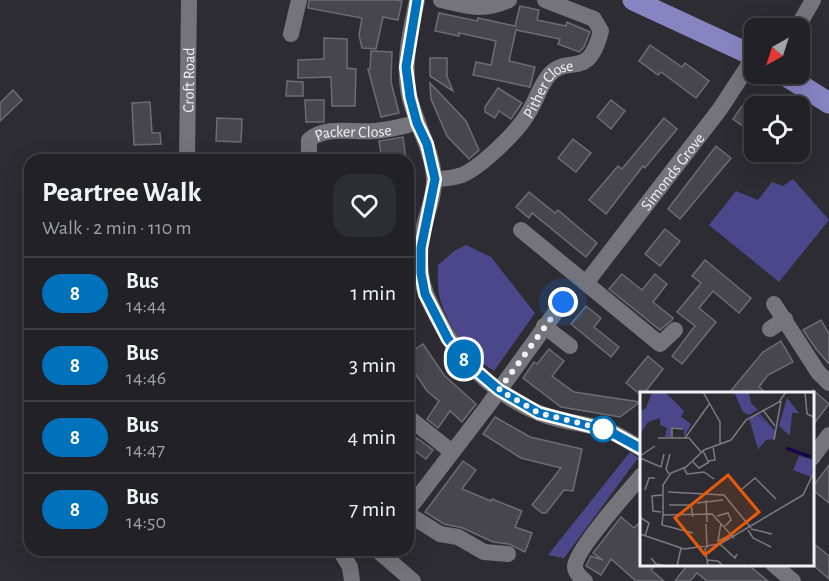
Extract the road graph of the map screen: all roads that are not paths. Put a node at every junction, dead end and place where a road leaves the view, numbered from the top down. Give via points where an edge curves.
1 (189, 0) edge
2 (299, 0) edge
3 (417, 0) edge
4 (441, 0) edge
5 (509, 0) edge
6 (545, 0) edge
7 (633, 0) edge
8 (813, 0) edge
9 (803, 18) edge
10 (291, 34) dead end
11 (744, 51) edge
12 (744, 72) edge
13 (799, 84) edge
14 (829, 103) edge
15 (417, 123) junction
16 (187, 154) edge
17 (309, 154) edge
18 (435, 179) junction
19 (521, 230) dead end
20 (414, 273) edge
21 (586, 283) junction
22 (563, 302) dead end
23 (774, 304) dead end
24 (785, 320) junction
25 (544, 326) junction
26 (770, 329) dead end
27 (675, 330) dead end
28 (570, 346) dead end
29 (829, 383) edge
30 (499, 390) junction
31 (414, 422) edge
32 (829, 435) edge
33 (640, 448) edge
34 (452, 452) junction
35 (814, 457) edge
36 (640, 477) edge
37 (414, 504) edge
38 (414, 516) edge
39 (508, 554) dead end
40 (344, 556) edge
41 (384, 556) edge
42 (775, 566) edge
43 (352, 581) edge
44 (413, 581) edge
45 (585, 581) edge
46 (793, 581) edge

1 - 16 street, Croft Road
2 - 10 street
3 - 15 street via 406,67
4 - 5 street via 487,8
6 - 18 street, Pither Close via 594,19 601,31 591,58 552,72 519,127 482,161 463,174
7 - 11 main road
8 - 9 street
12 - 21 street, Simonds Grove via 720,109
13 - 14 main road
15 - 17 street, Packer Close via 375,131 315,135 309,140
15 - 18 street via 427,144
18 - 20 street
19 - 21 street
20 - 30 street via 448,339 465,361
21 - 27 street via 660,344
22 - 25 street
23 - 24 street
24 - 26 street
24 - 29 street
25 - 28 street
25 - 30 street
30 - 33 street via 539,413 609,431
30 - 34 street
31 - 34 street
32 - 35 street
34 - 37 street
36 - 45 street via 578,556 575,566 578,576
38 - 39 street via 440,534 458,537 483,552
40 - 43 street
41 - 44 street
42 - 46 street

